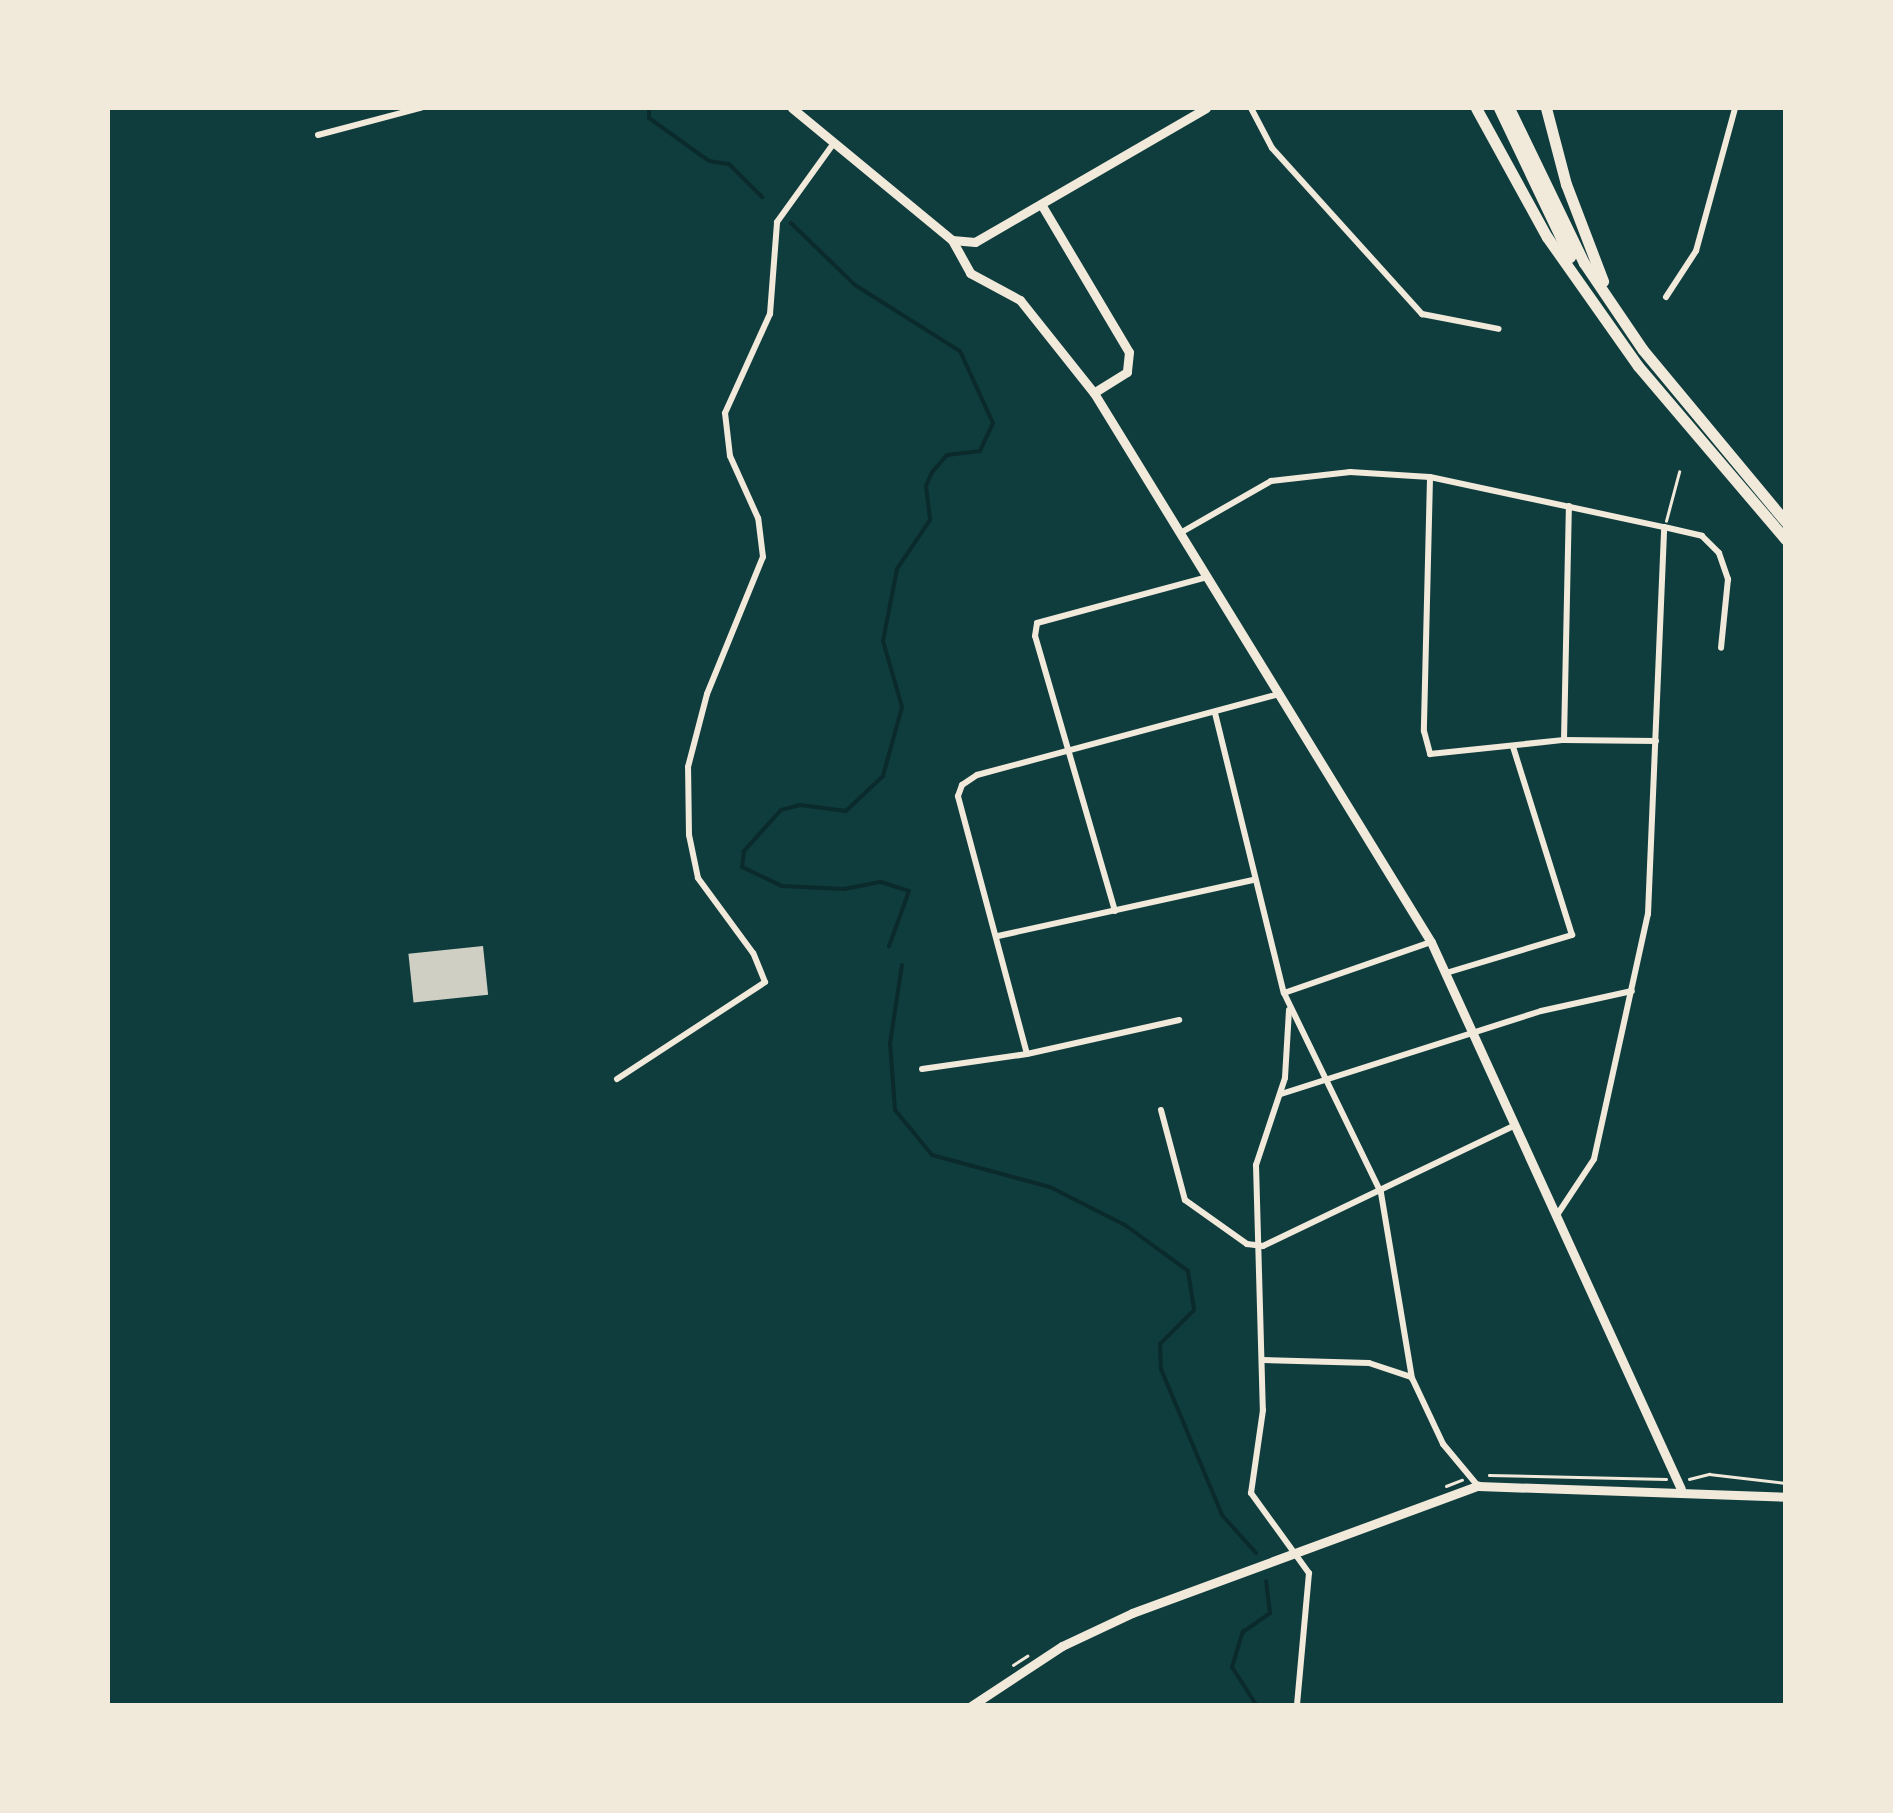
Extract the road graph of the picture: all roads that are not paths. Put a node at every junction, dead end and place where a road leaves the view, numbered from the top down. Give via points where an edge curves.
1 (420, 108) edge
2 (792, 108) edge
3 (1206, 108) edge
4 (1251, 108) edge
5 (1476, 108) edge
6 (1499, 108) edge
7 (1509, 108) edge
8 (1546, 108) edge
9 (1735, 108) edge
10 (318, 135) dead end
11 (835, 142) junction
12 (1041, 204) junction
13 (952, 240) junction
14 (1580, 279) junction
15 (1666, 298) dead end
16 (1614, 308) junction
17 (1500, 329) dead end
18 (1094, 393) junction
19 (1430, 478) junction
20 (1569, 506) junction
21 (1786, 522) edge
22 (1664, 527) junction
23 (1182, 532) junction
24 (1786, 540) edge
25 (1209, 577) junction
26 (1721, 648) dead end
27 (1280, 694) junction
28 (1216, 713) junction
29 (1564, 740) junction
30 (1656, 741) junction
31 (1513, 747) junction
32 (1068, 749) junction
33 (1253, 880) junction
34 (1115, 911) junction
35 (998, 936) junction
36 (1431, 942) junction
37 (1446, 973) junction
38 (1632, 992) junction
39 (1284, 993) junction
40 (1289, 1008) junction
41 (1179, 1020) dead end
42 (1473, 1032) junction
43 (1027, 1054) junction
44 (922, 1069) dead end
45 (617, 1078) dead end
46 (1325, 1082) junction
47 (1282, 1094) junction
48 (1161, 1110) dead end
49 (1516, 1125) junction
50 (1381, 1193) junction
51 (1558, 1215) junction
52 (1263, 1246) junction
53 (1263, 1360) junction
54 (1412, 1378) junction
55 (1478, 1486) junction
56 (1681, 1489) junction
57 (1786, 1498) edge
58 (1299, 1553) junction
59 (971, 1706) edge
60 (1297, 1706) edge

1 - 10 street
2 - 11 street
3 - 12 street
4 - 17 street via 1272,148 1422,314
5 - 14 highway via 1547,237
6 - 14 highway
7 - 16 highway via 1562,222
8 - 16 highway via 1566,184
9 - 15 street via 1696,251
11 - 13 street
11 - 45 street via 782,210 770,314 728,401 725,432 758,518 762,556 707,694 688,768 698,878 766,982
12 - 13 street via 974,242
12 - 18 street via 1129,352 1127,372
13 - 18 street via 970,273 1020,300
14 - 24 highway via 1638,366
16 - 21 highway
18 - 23 street
19 - 20 street
19 - 23 street via 1350,472 1271,481
19 - 31 street via 1424,730 1430,754
20 - 22 street
20 - 29 street
22 - 26 street via 1702,536 1719,553 1728,579
22 - 30 street
23 - 25 street
25 - 27 street
25 - 32 street via 1038,623 1035,636
27 - 28 street
27 - 36 street
28 - 32 street
28 - 33 street
29 - 30 street
29 - 31 street
30 - 38 street via 1648,914
31 - 37 street via 1572,935
32 - 34 street
32 - 35 street via 970,778 958,796
33 - 34 street
33 - 39 street
34 - 35 street
35 - 43 street
36 - 37 street
36 - 39 street
37 - 42 street
38 - 42 street
38 - 51 street via 1594,1160
39 - 40 street
40 - 46 street
40 - 47 street
41 - 43 street
42 - 46 street
42 - 49 street
43 - 44 street
46 - 47 street
46 - 50 street
47 - 52 street via 1256,1165
48 - 52 street via 1185,1200 1247,1244
49 - 50 street
49 - 51 street
50 - 52 street
50 - 54 street
51 - 56 street
52 - 53 street
53 - 54 street via 1369,1363
53 - 58 street via 1250,1493 1257,1510
54 - 55 street via 1442,1444
55 - 56 street
55 - 58 street
56 - 57 street
58 - 59 street via 1132,1613 1062,1646
58 - 60 street via 1309,1573

